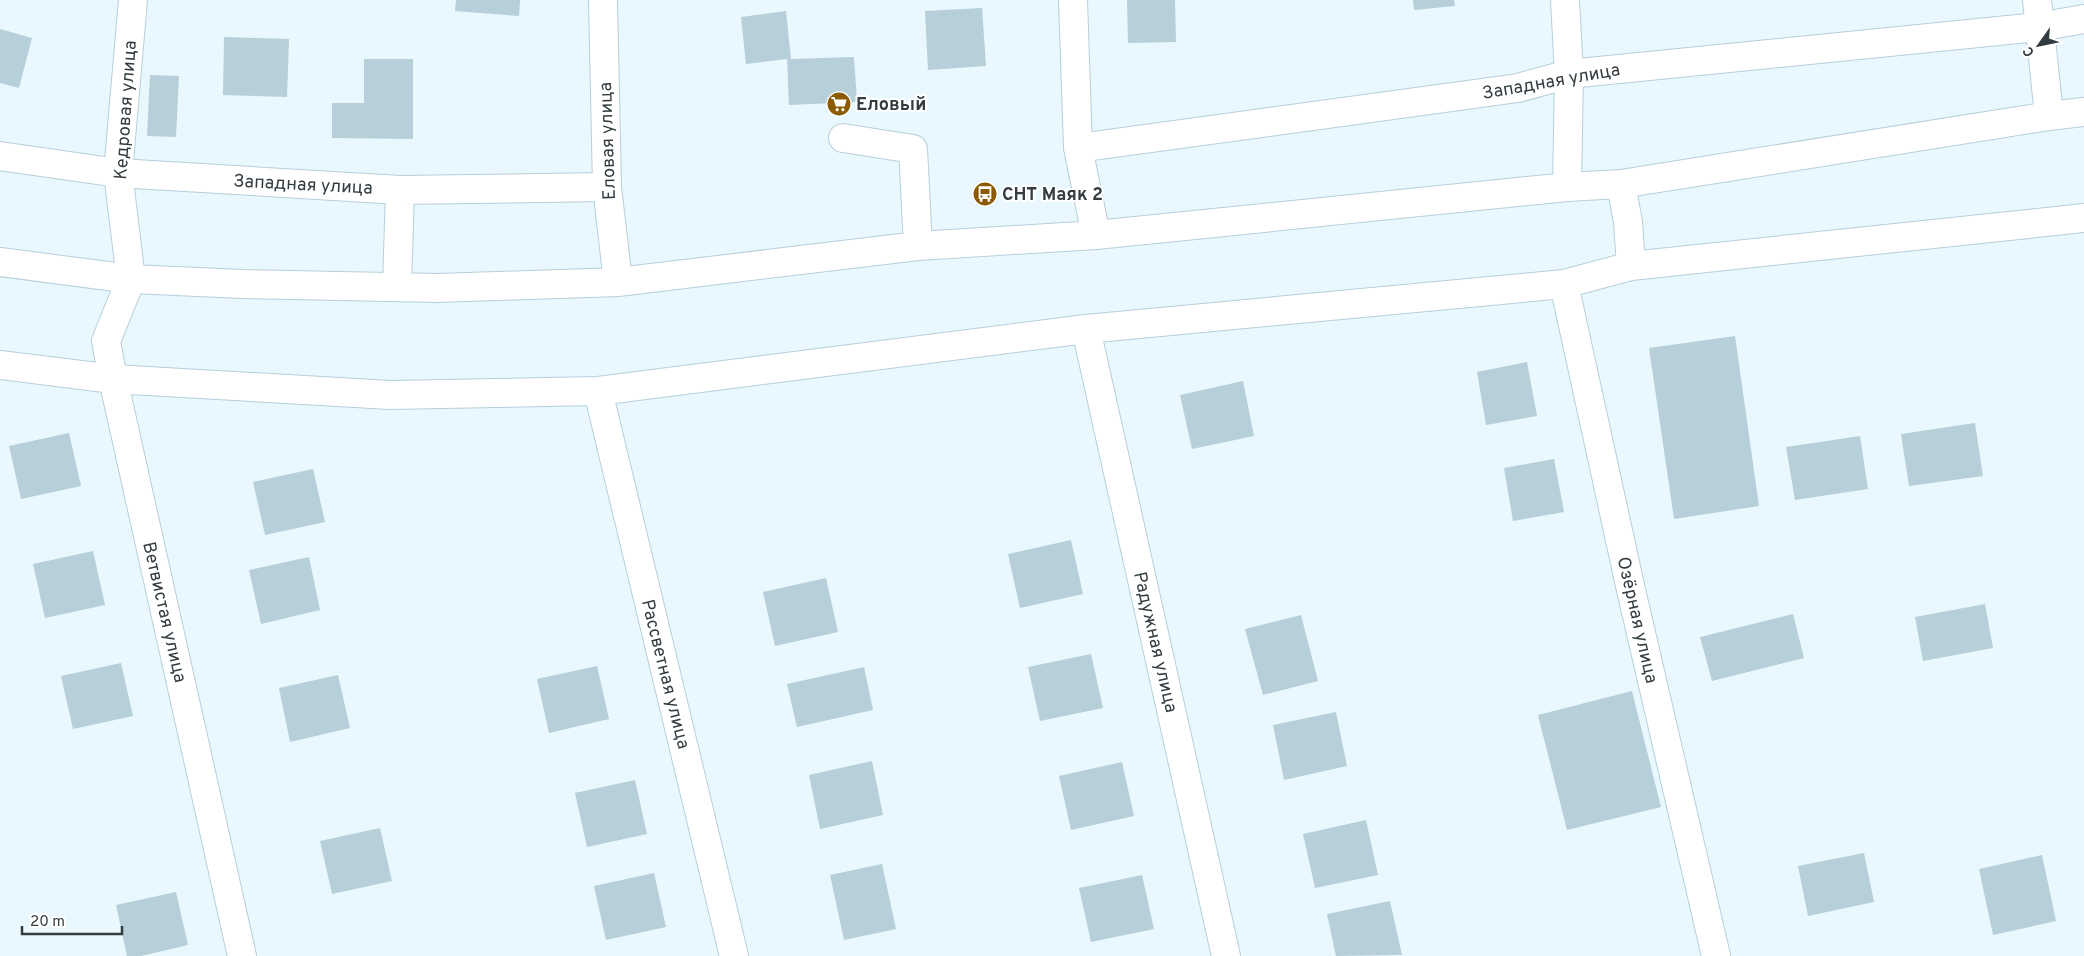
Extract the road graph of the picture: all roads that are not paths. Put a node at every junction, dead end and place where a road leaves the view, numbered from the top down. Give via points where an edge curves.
1 (133, 0) edge
2 (603, 0) edge
3 (1073, 0) edge
4 (1565, 0) edge
5 (2037, 0) edge
6 (2084, 19) edge
7 (2038, 27) junction
8 (1569, 74) junction
9 (2084, 112) edge
10 (2049, 116) junction
11 (843, 138) dead end
12 (1078, 148) junction
13 (0, 156) edge
14 (118, 173) junction
15 (1622, 184) junction
16 (607, 187) junction
17 (1567, 188) junction
18 (400, 190) junction
19 (2084, 218) edge
20 (1096, 235) junction
21 (918, 246) junction
22 (0, 262) edge
23 (1631, 266) junction
24 (131, 279) junction
25 (618, 282) junction
26 (1564, 284) junction
27 (397, 287) junction
28 (1086, 329) junction
29 (0, 365) edge
30 (113, 379) junction
31 (598, 391) junction
32 (242, 956) edge
33 (734, 956) edge
34 (1226, 956) edge
35 (1716, 956) edge

1 - 14 street, Кедровая улица
2 - 16 street, Еловая улица
3 - 12 street
4 - 8 street
5 - 7 street
6 - 7 street, Западная улица
7 - 8 street, Западная улица
7 - 10 street
8 - 12 street, Западная улица via 1518,88
8 - 17 street
9 - 10 street
10 - 15 street
11 - 21 street via 913,149
12 - 20 street
13 - 14 street, Западная улица
14 - 18 street, Западная улица
14 - 24 street, Кедровая улица
15 - 17 street
15 - 23 street
16 - 18 street, Западная улица
16 - 25 street, Еловая улица
17 - 20 street
18 - 27 street
19 - 23 street
20 - 21 street
21 - 25 street
22 - 24 street
23 - 26 street
24 - 27 street
24 - 30 street, Ветвистая улица via 106,341
25 - 27 street
26 - 28 street
26 - 35 street, Озёрная улица
28 - 31 street
28 - 34 street, Радужная улица
29 - 30 street
30 - 31 street via 390,395
30 - 32 street, Ветвистая улица
31 - 33 street, Рассветная улица

